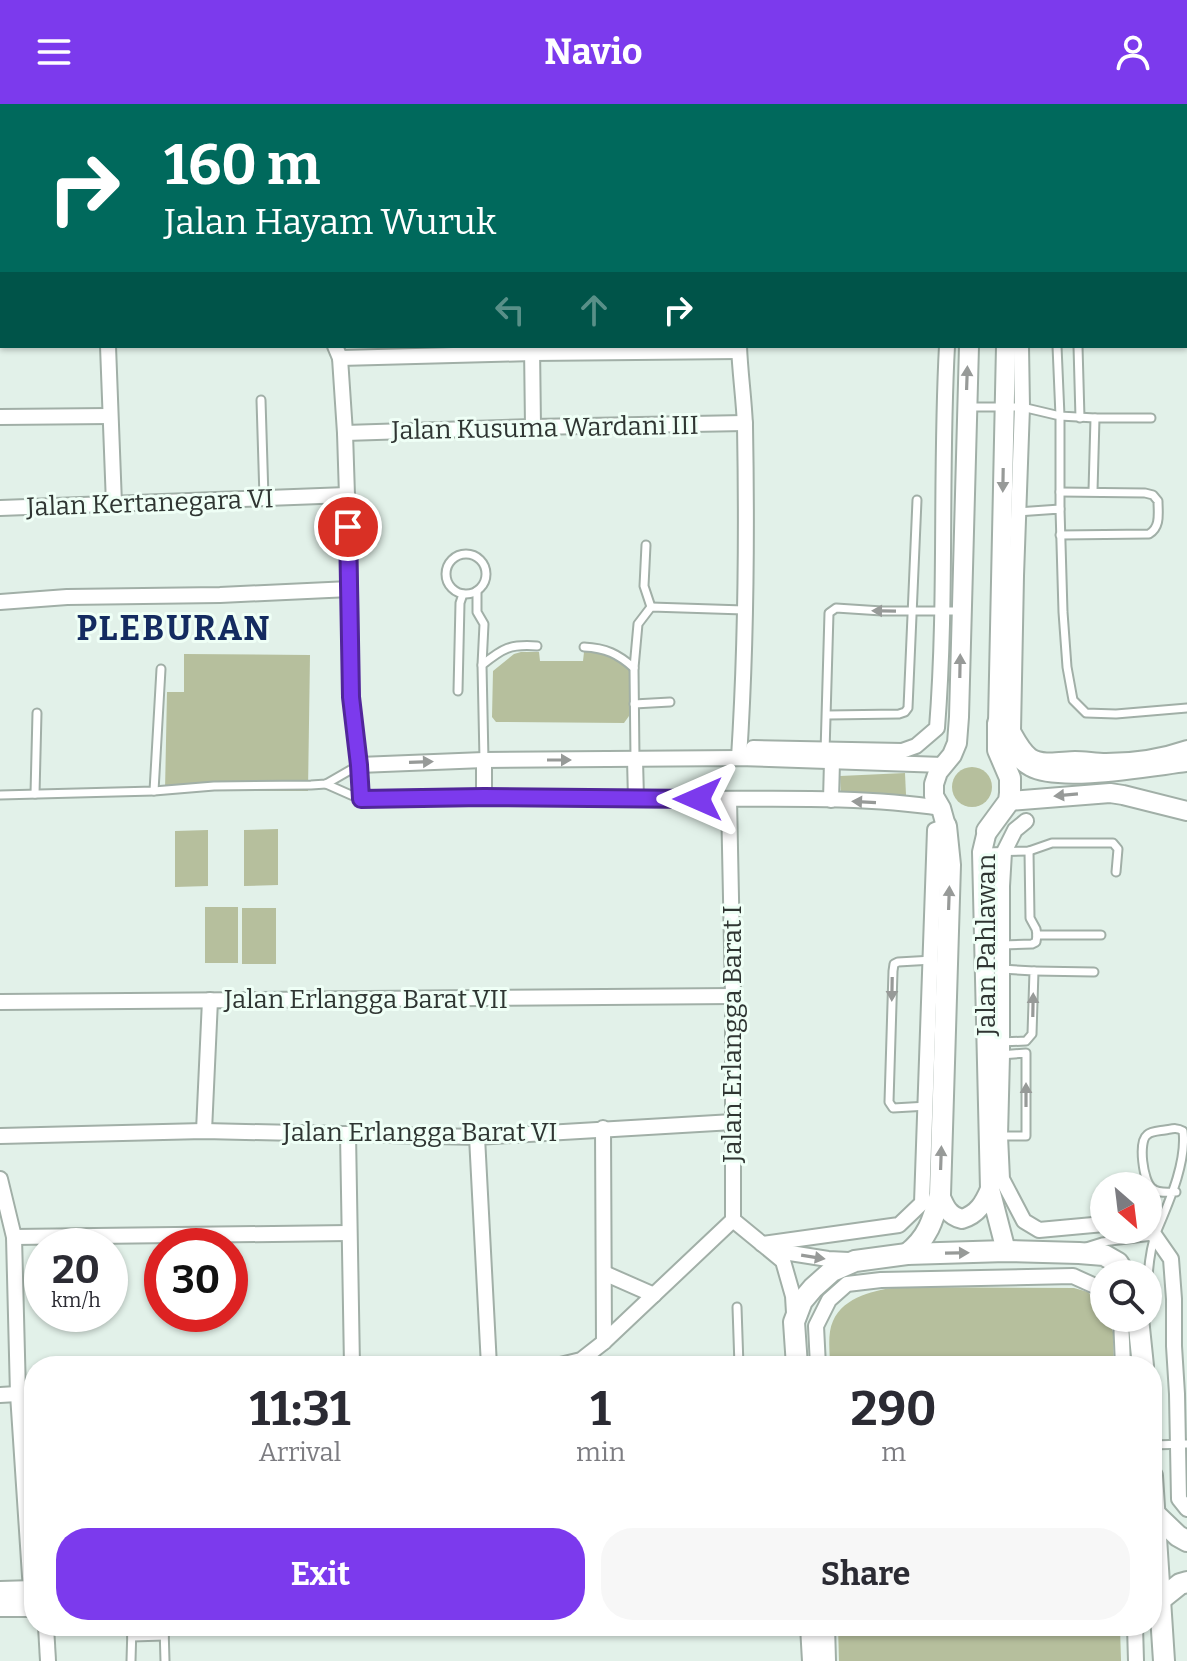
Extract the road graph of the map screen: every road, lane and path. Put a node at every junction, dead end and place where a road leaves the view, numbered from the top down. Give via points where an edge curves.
1 (108, 348) edge
2 (739, 348) edge
3 (947, 348) edge
4 (969, 348) edge
5 (1006, 348) edge
6 (1021, 348) edge
7 (1057, 348) edge
8 (1078, 348) edge
9 (532, 349) edge
10 (337, 352) edge
11 (261, 400) dead end
12 (1014, 406) junction
13 (966, 407) junction
14 (110, 416) junction
15 (1060, 416) junction
16 (0, 417) edge
17 (1080, 418) junction
18 (1095, 418) junction
19 (1151, 418) dead end
20 (745, 423) junction
21 (533, 427) junction
22 (345, 433) junction
23 (1093, 491) junction
24 (1060, 492) junction
25 (347, 495) junction
26 (264, 498) junction
27 (917, 500) dead end
28 (114, 504) junction
29 (0, 508) edge
30 (1060, 509) junction
31 (1011, 512) junction
32 (1060, 535) junction
33 (646, 545) dead end
34 (350, 589) junction
35 (477, 591) junction
36 (463, 594) junction
37 (0, 602) edge
38 (651, 607) junction
39 (744, 610) junction
40 (913, 611) junction
41 (942, 611) junction
42 (962, 611) junction
43 (537, 646) dead end
44 (584, 647) dead end
45 (482, 665) junction
46 (634, 668) junction
47 (161, 669) dead end
48 (458, 691) dead end
49 (670, 702) dead end
50 (634, 704) junction
51 (1187, 708) edge
52 (37, 713) dead end
53 (828, 715) junction
54 (998, 723) junction
55 (1187, 748) edge
56 (828, 757) junction
57 (746, 758) junction
58 (635, 759) junction
59 (484, 760) junction
60 (1187, 762) edge
61 (359, 765) junction
62 (943, 765) junction
63 (326, 784) junction
64 (154, 791) junction
65 (35, 794) junction
66 (0, 795) edge
67 (484, 797) junction
68 (361, 799) junction
69 (636, 799) junction
70 (729, 799) junction
71 (831, 800) junction
72 (1009, 801) junction
73 (1187, 811) edge
74 (944, 817) junction
75 (1026, 821) dead end
76 (987, 831) joint
77 (1029, 851) junction
78 (982, 852) junction
79 (1004, 852) junction
80 (1116, 872) dead end
81 (1037, 935) junction
82 (1101, 935) dead end
83 (992, 946) junction
84 (938, 960) junction
85 (992, 969) junction
86 (1034, 971) junction
87 (1094, 972) dead end
88 (733, 996) junction
89 (210, 1000) junction
90 (0, 1002) edge
91 (994, 1049) junction
92 (934, 1106) junction
93 (733, 1122) junction
94 (603, 1128) junction
95 (204, 1131) junction
96 (348, 1134) junction
97 (0, 1136) edge
98 (994, 1136) junction
99 (477, 1137) junction
100 (0, 1179) edge
101 (990, 1189) junction
102 (1176, 1192) junction
103 (940, 1195) junction
104 (1162, 1215) edge
105 (733, 1220) junction
106 (1090, 1225) edge
107 (349, 1233) junction
108 (14, 1237) junction
109 (1095, 1244) edge
110 (1159, 1244) edge
111 (766, 1247) junction
112 (1006, 1251) junction
113 (1079, 1253) junction
114 (907, 1254) junction
115 (1113, 1260) edge
116 (855, 1261) junction
117 (604, 1273) junction
118 (1090, 1284) edge
119 (654, 1295) junction
120 (737, 1307) dead end
121 (794, 1322) junction
122 (1122, 1332) edge
123 (1139, 1332) edge
124 (604, 1342) junction
125 (352, 1356) edge
126 (488, 1356) edge
127 (586, 1356) edge
128 (739, 1356) edge
129 (796, 1356) edge
130 (818, 1356) edge
131 (1123, 1356) edge
132 (1142, 1356) edge
133 (18, 1394) junction
134 (24, 1394) edge
135 (0, 1395) edge
136 (1182, 1444) edge
137 (1162, 1445) edge
138 (24, 1475) edge
139 (1187, 1509) edge
140 (1162, 1521) edge
141 (1187, 1541) edge
142 (1187, 1582) edge
143 (0, 1592) edge
144 (24, 1595) edge
145 (1162, 1598) edge
146 (24, 1599) edge
147 (0, 1606) edge
148 (1162, 1630) edge
149 (47, 1636) edge
150 (164, 1636) joint
151 (814, 1636) edge
152 (818, 1636) edge
153 (1135, 1636) edge
154 (132, 1637) joint
155 (48, 1661) edge
156 (131, 1661) edge
157 (165, 1661) edge
158 (813, 1661) edge
159 (828, 1661) edge
160 (1136, 1661) edge
161 (1164, 1661) edge

1 - 14 street
2 - 9 street
2 - 20 street
3 - 41 street
13 -> 4 main road, Jalan Pahlawan
5 - 12 main road
6 - 12 street
7 - 15 lane
8 - 17 lane
9 - 10 street
9 - 21 street
10 - 22 street
11 - 26 lane
12 - 13 lane
12 - 15 lane
12 - 31 main road
13 - 42 main road, Jalan Pahlawan
14 - 16 street
14 - 28 street
15 - 17 lane
15 - 24 lane
17 - 18 lane
18 - 19 lane
18 - 23 lane
20 - 21 street, Jalan Kusuma Wardani III
20 - 39 street
21 - 22 street, Jalan Kusuma Wardani III
22 - 25 street
23 - 24 lane
23 - 32 lane via 1153,495 1158,525 1149,534
24 - 30 lane
25 - 26 street, Jalan Kertanegara VI
25 - 34 street
26 - 28 street, Jalan Kertanegara VI
27 - 40 lane
28 - 29 street, Jalan Kertanegara VI
30 - 31 lane
30 - 32 lane
31 - 54 main road
31 - 55 street via 1013,731 1022,746 1034,758 1104,761
32 - 51 lane via 1073,700 1086,713
33 - 38 lane via 644,586
34 - 37 street
34 - 61 street via 351,697
35 - 36 lane
35 - 36 lane via 485,581 485,568 477,557 458,555 445,576 451,589
35 - 45 lane via 477,612 484,624
36 - 48 lane
38 - 39 lane
38 - 46 lane via 638,624
39 - 57 street
40 - 41 lane
40 - 53 lane via 910,704 905,712
40 -> 53 lane via 836,608 829,613
41 - 42 lane
41 - 56 street via 937,728 902,751
62 -> 42 main road, Jalan Pahlawan via 957,743
43 - 45 lane via 508,648
44 - 46 lane via 616,653
45 - 59 lane
46 - 50 lane
47 - 64 lane
49 - 50 lane
50 - 58 lane
52 - 65 lane
53 - 56 lane
54 - 60 main road via 1011,750 1035,770 1089,773
54 - 72 main road via 998,750 1011,786
56 - 57 street
56 - 62 street
56 - 71 street
57 - 58 street
59 -> 58 street
58 - 69 street
61 -> 59 street
59 - 67 street
61 - 63 lane
61 - 68 street
62 - 74 main road, Jalan Pahlawan via 933,791
63 - 64 lane
63 - 68 lane
64 - 65 lane
65 - 66 lane
67 - 68 street
67 - 69 street
69 - 70 street
70 - 71 street
70 - 88 street, Jalan Erlangga Barat I
74 -> 71 street via 918,804
73 -> 72 main road via 1110,793
72 - 76 main road, Jalan Pahlawan
74 - 84 main road, Jalan Pahlawan via 950,865
75 - 79 street, Jalan Pahlawan
76 - 78 main road, Jalan Pahlawan
77 - 79 lane
77 - 80 lane via 1052,843 1113,843 1118,849
77 - 81 lane via 1030,918
78 - 79 lane
78 - 83 main road, Jalan Pahlawan
79 - 83 street, Jalan Pahlawan
81 - 82 lane
81 - 83 lane via 1032,944
83 - 85 main road, Jalan Pahlawan
84 - 92 main road, Jalan Pahlawan
84 -> 92 lane via 894,964 889,1102 893,1108
85 - 86 lane
85 - 91 main road, Jalan Pahlawan
86 - 87 lane
91 -> 86 lane via 1026,1041 1032,1034
88 - 89 street, Jalan Erlangga Barat VII
88 - 93 street, Jalan Erlangga Barat I
89 - 90 street, Jalan Erlangga Barat VII
89 - 95 street
91 - 98 main road, Jalan Pahlawan
98 -> 91 lane via 1026,1136 1026,1053
103 -> 92 main road, Jalan Pahlawan
92 - 111 street, Jalan Pahlawan via 922,1203 899,1225
93 - 94 street, Jalan Erlangga Barat VI
93 - 105 street, Jalan Erlangga Barat I
94 - 99 street, Jalan Erlangga Barat VI
94 - 117 street
95 - 96 street, Jalan Erlangga Barat VI
95 - 97 street, Jalan Erlangga Barat VI
96 - 99 street, Jalan Erlangga Barat VI
96 - 107 street
98 - 101 main road, Jalan Pahlawan
98 - 106 street, Jalan Pahlawan via 1002,1179 1024,1221 1039,1230
99 - 126 street
100 - 108 street
101 - 103 main road via 980,1208 962,1219 952,1215
101 - 112 main road, Jalan Pahlawan
102 - 102 lane via 1185,1135 1178,1128 1149,1133 1142,1143 1146,1180 1159,1192
102 - 104 lane
103 - 114 main road, Jalan Pahlawan via 921,1243
105 - 111 street
105 - 119 street
107 - 108 street
107 - 125 street
108 - 133 street
109 - 113 lane
110 - 136 street via 1171,1259
111 -> 116 street
111 - 121 street via 783,1261
112 - 113 main road
114 -> 112 main road
113 - 115 main road
114 - 116 main road
116 - 121 main road via 832,1271 813,1288
117 - 119 street
117 - 124 street
118 - 130 street via 1073,1276 847,1284 829,1300 816,1326
119 - 124 street
120 - 128 lane
121 - 129 main road
122 - 131 street
123 - 132 main road
124 - 127 street
133 - 134 street
133 - 135 street
133 - 138 street
136 - 137 lane
136 - 139 street via 1179,1499
140 - 141 main road
142 - 145 main road
143 - 144 main road
146 - 147 main road
148 - 161 main road
149 - 155 street
150 - 154 lane
150 - 157 lane
151 - 158 main road
152 - 159 street
153 - 160 street
154 - 156 lane

